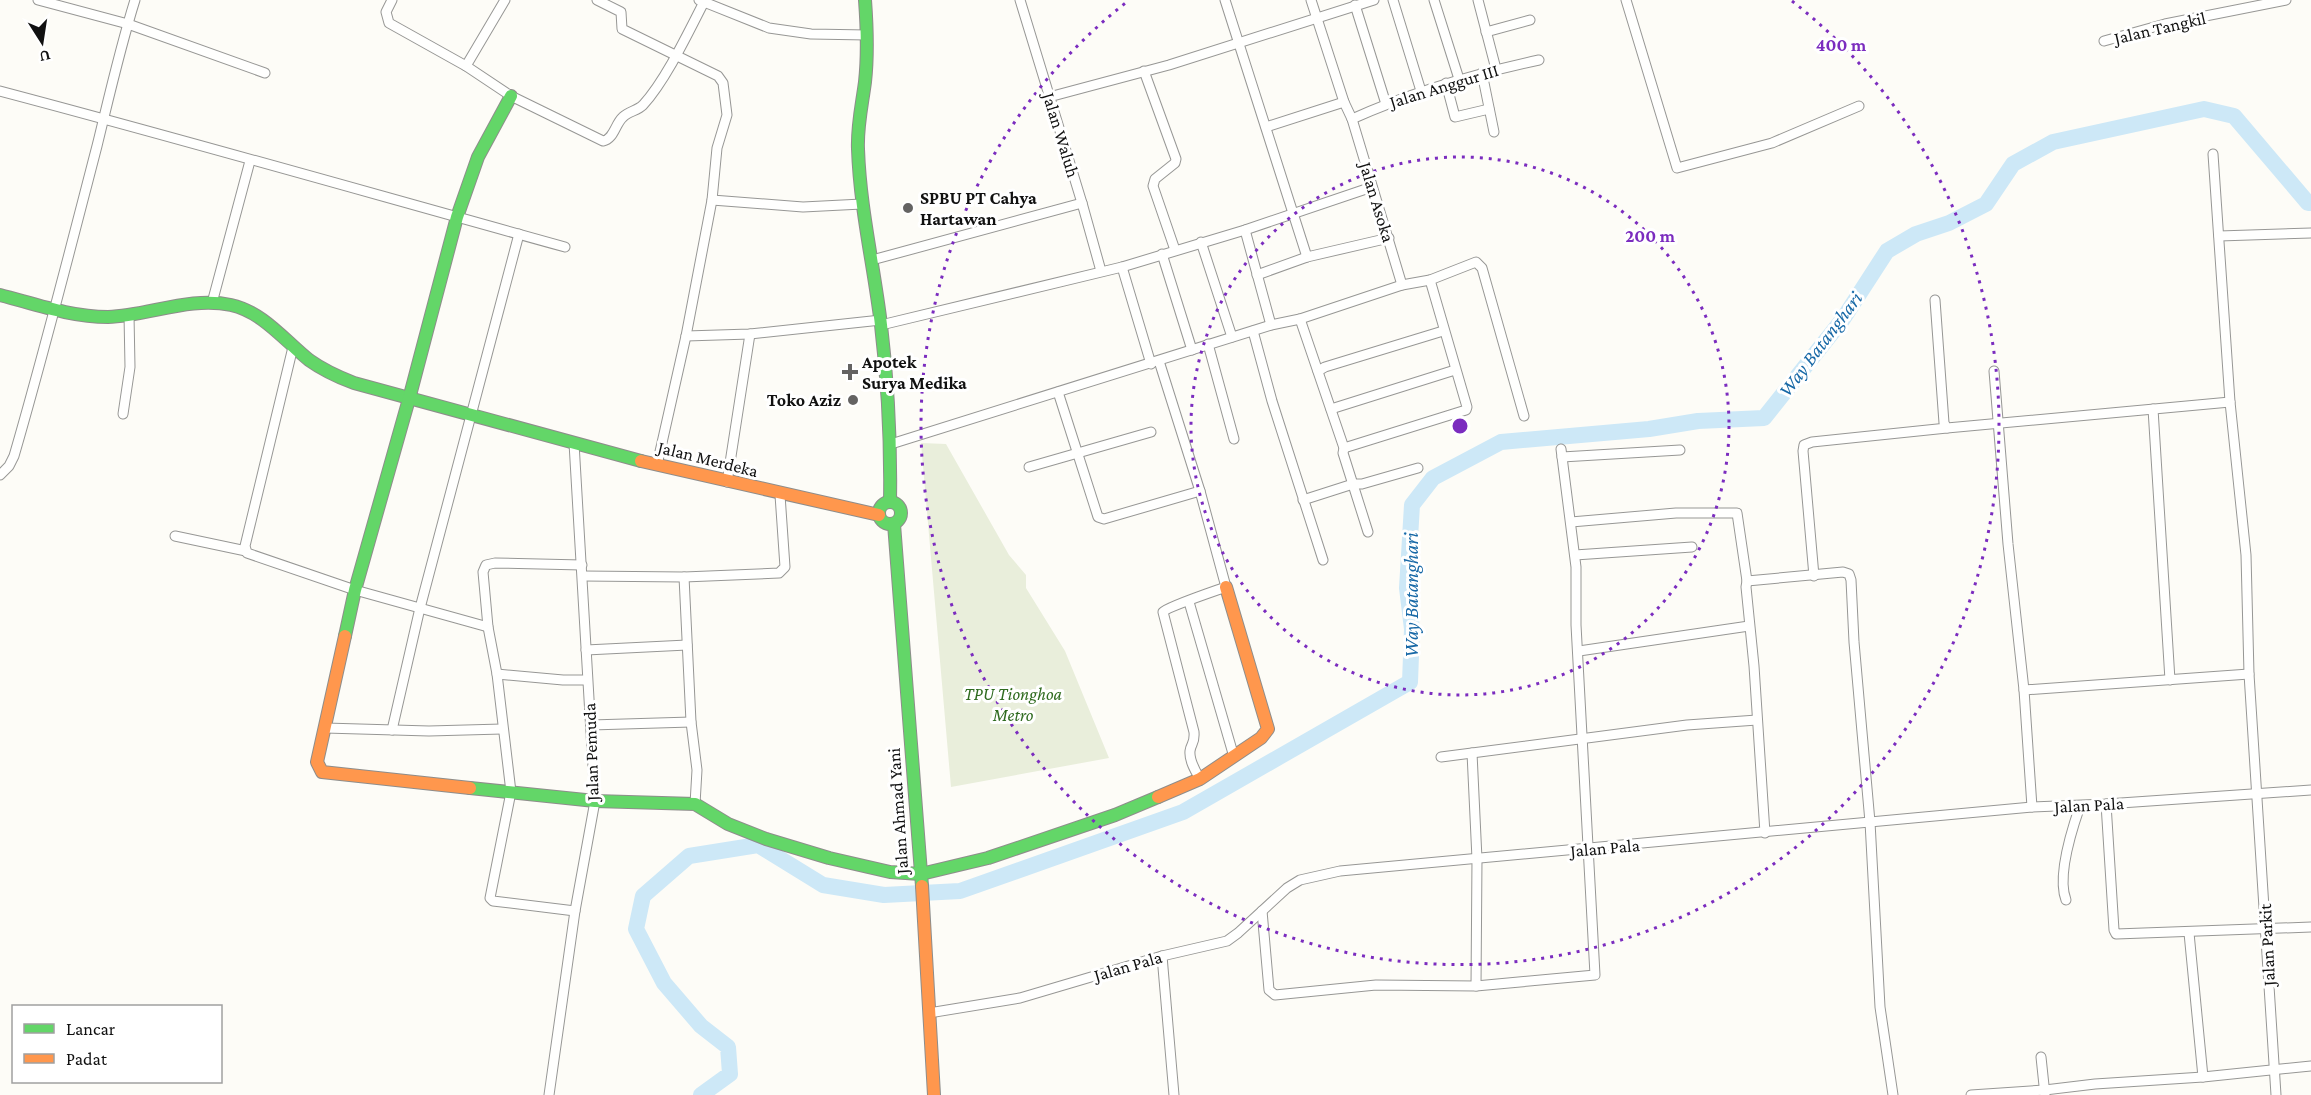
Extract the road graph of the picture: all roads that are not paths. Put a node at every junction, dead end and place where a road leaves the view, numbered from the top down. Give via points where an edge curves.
1 (38, 0) edge
2 (135, 0) edge
3 (392, 0) edge
4 (505, 0) edge
5 (597, 0) edge
6 (865, 0) edge
7 (1020, 0) edge
8 (1225, 0) edge
9 (1311, 0) edge
10 (1374, 0) edge
11 (1394, 0) edge
12 (1434, 0) edge
13 (1478, 0) edge
14 (1626, 0) edge
15 (2286, 0) edge
16 (703, 1) edge
17 (1355, 5) junction
18 (1317, 17) junction
19 (1530, 20) dead end
20 (128, 24) junction
21 (1486, 32) junction
22 (867, 35) junction
23 (2104, 41) dead end
24 (1239, 43) junction
25 (676, 54) junction
26 (1539, 60) dead end
27 (466, 66) junction
28 (1497, 69) junction
29 (1144, 71) junction
30 (265, 73) dead end
31 (1482, 73) junction
32 (1459, 79) junction
33 (1446, 83) junction
34 (0, 91) edge
35 (1421, 91) junction
36 (511, 96) junction
37 (1049, 97) junction
38 (1344, 102) junction
39 (1386, 104) junction
40 (1859, 106) dead end
41 (1489, 109) junction
42 (104, 119) junction
43 (1352, 119) junction
44 (1266, 127) junction
45 (1494, 132) dead end
46 (2213, 154) dead end
47 (250, 161) junction
48 (1372, 187) junction
49 (712, 200) junction
50 (1082, 203) junction
51 (862, 204) junction
52 (1294, 213) junction
53 (457, 217) junction
54 (1245, 230) junction
55 (2311, 232) edge
56 (519, 234) junction
57 (2219, 236) junction
58 (1389, 238) junction
59 (1201, 242) junction
60 (565, 247) dead end
61 (1175, 250) junction
62 (1162, 254) junction
63 (1307, 257) junction
64 (872, 260) junction
65 (1122, 267) junction
66 (1101, 271) junction
67 (1257, 275) junction
68 (1430, 280) junction
69 (1402, 285) junction
70 (0, 295) edge
71 (1935, 300) dead end
72 (212, 303) junction
73 (55, 309) junction
74 (129, 315) junction
75 (1300, 319) junction
76 (881, 322) junction
77 (1271, 325) junction
78 (1253, 331) junction
79 (1443, 331) junction
80 (750, 334) junction
81 (686, 336) junction
82 (1232, 337) junction
83 (1208, 344) junction
84 (293, 347) junction
85 (1192, 350) junction
86 (1155, 363) junction
87 (1455, 370) junction
88 (1994, 370) dead end
89 (1318, 371) junction
90 (1058, 393) junction
91 (409, 399) junction
92 (2230, 402) junction
93 (1331, 409) junction
94 (2152, 409) junction
95 (123, 414) dead end
96 (469, 415) junction
97 (1524, 416) dead end
98 (1999, 422) junction
99 (1947, 428) junction
100 (1151, 432) dead end
101 (1234, 439) dead end
102 (574, 443) junction
103 (891, 444) junction
104 (1344, 448) junction
105 (1680, 450) dead end
106 (1077, 452) junction
107 (657, 465) junction
108 (1029, 467) dead end
109 (1418, 468) dead end
110 (0, 475) edge
111 (727, 482) junction
112 (1353, 484) junction
113 (1200, 491) junction
114 (780, 495) junction
115 (1303, 500) junction
116 (890, 502) junction
117 (879, 515) junction
118 (1571, 522) junction
119 (894, 524) junction
120 (1368, 532) dead end
121 (175, 536) dead end
122 (1692, 547) dead end
123 (246, 551) junction
124 (1575, 555) junction
125 (1323, 560) dead end
126 (582, 565) junction
127 (583, 576) junction
128 (1814, 576) junction
129 (684, 577) junction
130 (1747, 581) junction
131 (1226, 587) junction
132 (355, 590) junction
133 (1189, 602) junction
134 (420, 608) junction
135 (1749, 626) junction
136 (488, 627) junction
137 (687, 645) junction
138 (586, 650) junction
139 (1579, 651) junction
140 (497, 674) junction
141 (2249, 674) junction
142 (588, 680) junction
143 (2170, 680) junction
144 (2025, 690) junction
145 (1757, 720) junction
146 (691, 722) junction
147 (591, 725) junction
148 (325, 728) junction
149 (502, 729) junction
150 (392, 730) junction
151 (1583, 738) junction
152 (1472, 753) junction
153 (1234, 757) junction
154 (1441, 757) dead end
155 (1200, 779) junction
156 (2311, 790) edge
157 (511, 792) junction
158 (2258, 795) junction
159 (595, 801) junction
160 (695, 804) junction
161 (2106, 804) junction
162 (2080, 806) junction
163 (2032, 807) junction
164 (1870, 822) junction
165 (1765, 833) junction
166 (1590, 849) junction
167 (1477, 859) junction
168 (921, 878) junction
169 (2066, 900) dead end
170 (575, 911) junction
171 (1262, 911) junction
172 (2311, 927) edge
173 (2266, 929) junction
174 (2189, 933) junction
175 (1162, 956) junction
176 (1476, 986) junction
177 (929, 1012) junction
178 (2041, 1057) dead end
179 (2311, 1066) edge
180 (2275, 1068) junction
181 (2203, 1077) junction
182 (2045, 1092) edge
183 (549, 1095) edge
184 (934, 1095) edge
185 (1174, 1095) edge
186 (1893, 1095) edge
187 (1971, 1095) edge
188 (2276, 1095) edge

1 - 20 street
2 - 20 street
3 - 27 street via 386,12 389,23
4 - 27 street
5 - 25 street via 621,12 622,29
6 - 22 street
7 - 37 street, Jalan Waluh
8 - 24 street
9 - 18 street, Jalan Asoka
10 - 17 street
11 - 35 street
12 - 32 street
13 - 21 street
14 - 40 street via 1677,168 1772,143
15 - 23 street, Jalan Tangkil via 2165,24
16 - 22 street via 769,28
16 - 25 street
17 - 18 street
17 - 39 street
18 - 24 street
18 - 38 street, Jalan Asoka
19 - 21 street
20 - 30 street
20 - 42 street
21 - 28 street
22 - 51 street via 859,115
24 - 29 street
24 - 44 street
25 - 36 street via 643,105 621,118 607,140 598,140
25 - 49 street via 723,83 727,115 717,148
26 - 28 street, Jalan Anggur III
27 - 36 street
28 - 31 street, Jalan Anggur III
29 - 37 street
29 - 61 street via 1176,159 1155,179 1153,186
31 - 32 street, Jalan Anggur III
31 - 41 street
32 - 33 street, Jalan Anggur III
33 - 35 street, Jalan Anggur III
33 - 41 street via 1455,117
34 - 42 street
35 - 39 street, Jalan Anggur III
36 - 53 street via 478,157
37 - 50 street, Jalan Waluh
38 - 43 street, Jalan Asoka
38 - 44 street
39 - 43 street, Jalan Anggur III
41 - 45 street
42 - 47 street
42 - 73 street
43 - 48 street, Jalan Asoka
44 - 52 street
46 - 57 street, Jalan Parkit
47 - 53 street
47 - 72 street
48 - 52 street
48 - 58 street, Jalan Asoka
49 - 51 street via 803,207
49 - 81 street
50 - 64 street
50 - 66 street, Jalan Waluh
51 - 64 street
52 - 54 street
52 - 63 street
53 - 56 street
53 - 91 street
54 - 59 street
54 - 67 street
55 - 57 street
56 - 60 street
56 - 96 street
57 - 92 street, Jalan Parkit
58 - 63 street
58 - 69 street, Jalan Asoka
59 - 61 street
59 - 82 street
61 - 62 street
62 - 65 street
62 - 85 street
63 - 67 street
64 - 76 street
65 - 66 street
65 - 86 street
66 - 76 street
67 - 77 street
68 - 69 street
68 - 79 street
68 - 97 street via 1472,263 1479,264
69 - 75 street
70 - 73 street, Jalan Merdeka
71 - 99 street
72 - 74 street, Jalan Merdeka
72 - 84 street, Jalan Merdeka via 249,312
73 - 74 street, Jalan Merdeka via 107,317
73 - 110 street via 14,456
74 - 95 street via 130,367
75 - 77 street
75 - 89 street
76 - 80 street
76 - 103 street
77 - 78 street
78 - 82 street
78 - 115 street
79 - 87 street
79 - 89 street
80 - 81 street
80 - 111 street
81 - 107 street
82 - 83 street
83 - 85 street
83 - 101 street
84 - 91 street, Jalan Merdeka via 343,380
84 - 123 street
85 - 86 street
86 - 90 street
86 - 113 street
87 - 93 street
87 - 104 street via 1467,407 1465,412
88 - 98 street
89 - 93 street
90 - 103 street
90 - 106 street
91 - 96 street, Jalan Merdeka
91 - 132 street
92 - 94 street
92 - 141 street, Jalan Parkit via 2246,555
93 - 104 street
94 - 98 street
94 - 143 street
96 - 102 street, Jalan Merdeka
96 - 134 street
98 - 99 street
98 - 144 street
99 - 128 street via 1804,445
100 - 106 street
102 - 107 street, Jalan Merdeka
102 - 126 street, Jalan Pemuda
103 - 116 street
104 - 112 street
105 - 118 street via 1562,453
106 - 108 street
106 - 113 street via 1101,518
107 - 111 street, Jalan Merdeka
109 - 112 street
111 - 114 street, Jalan Merdeka
112 - 115 street
112 - 120 street
113 - 131 street
114 - 117 street, Jalan Merdeka
114 - 129 street via 785,567 782,572
115 - 125 street
116 - 117 street via 883,504
116 - 119 street via 901,509 901,518
117 - 119 street via 886,524
118 - 124 street
118 - 130 street via 1676,513 1737,513
119 - 168 street, Jalan Ahmad Yani
121 - 123 street
122 - 124 street
123 - 132 street
124 - 139 street
126 - 127 street, Jalan Pemuda
126 - 136 street via 486,565 483,572
127 - 129 street
127 - 138 street, Jalan Pemuda
128 - 130 street
128 - 164 street via 1843,572 1851,580
129 - 137 street
130 - 135 street
131 - 133 street
131 - 153 street via 1268,729
132 - 134 street
132 - 148 street
133 - 153 street
133 - 155 street via 1163,612 1194,732 1190,750 1193,768
134 - 136 street
134 - 150 street
135 - 139 street
135 - 145 street
136 - 140 street
137 - 138 street
137 - 146 street
138 - 142 street, Jalan Pemuda
139 - 151 street
140 - 142 street
140 - 149 street
141 - 143 street
141 - 158 street, Jalan Parkit
142 - 147 street, Jalan Pemuda
143 - 144 street
144 - 163 street
145 - 151 street
145 - 165 street
146 - 147 street
146 - 160 street via 697,770
147 - 159 street, Jalan Pemuda
148 - 150 street
148 - 157 street via 317,762 322,772
149 - 150 street
149 - 157 street
151 - 152 street
151 - 166 street
152 - 154 street
152 - 167 street
153 - 155 street
155 - 168 street via 1115,815
156 - 158 street, Jalan Pala
157 - 159 street
157 - 170 street via 491,900
158 - 161 street, Jalan Pala
158 - 173 street, Jalan Parkit
159 - 160 street
159 - 170 street, Jalan Pemuda
160 - 168 street via 728,824 766,839 829,858
161 - 162 street, Jalan Pala
161 - 174 street via 2114,930 2121,935
162 - 163 street, Jalan Pala
162 - 169 street via 2065,865
163 - 164 street, Jalan Pala
164 - 165 street, Jalan Pala
164 - 186 street via 1880,1007
165 - 166 street, Jalan Pala
166 - 167 street, Jalan Pala
166 - 176 street via 1595,975
167 - 171 street, Jalan Pala via 1308,876 1287,888
167 - 176 street
168 - 177 street, Jalan Ahmad Yani
170 - 183 street, Jalan Pemuda
171 - 175 street, Jalan Pala via 1227,941
171 - 176 street via 1272,994 1376,985
172 - 173 street
173 - 174 street
173 - 180 street, Jalan Parkit
174 - 181 street
175 - 177 street, Jalan Pala via 1020,998
175 - 185 street
177 - 184 street, Jalan Ahmad Yani
178 - 182 street
179 - 180 street
180 - 181 street
180 - 188 street, Jalan Parkit
181 - 182 street via 2094,1084
182 - 187 street

